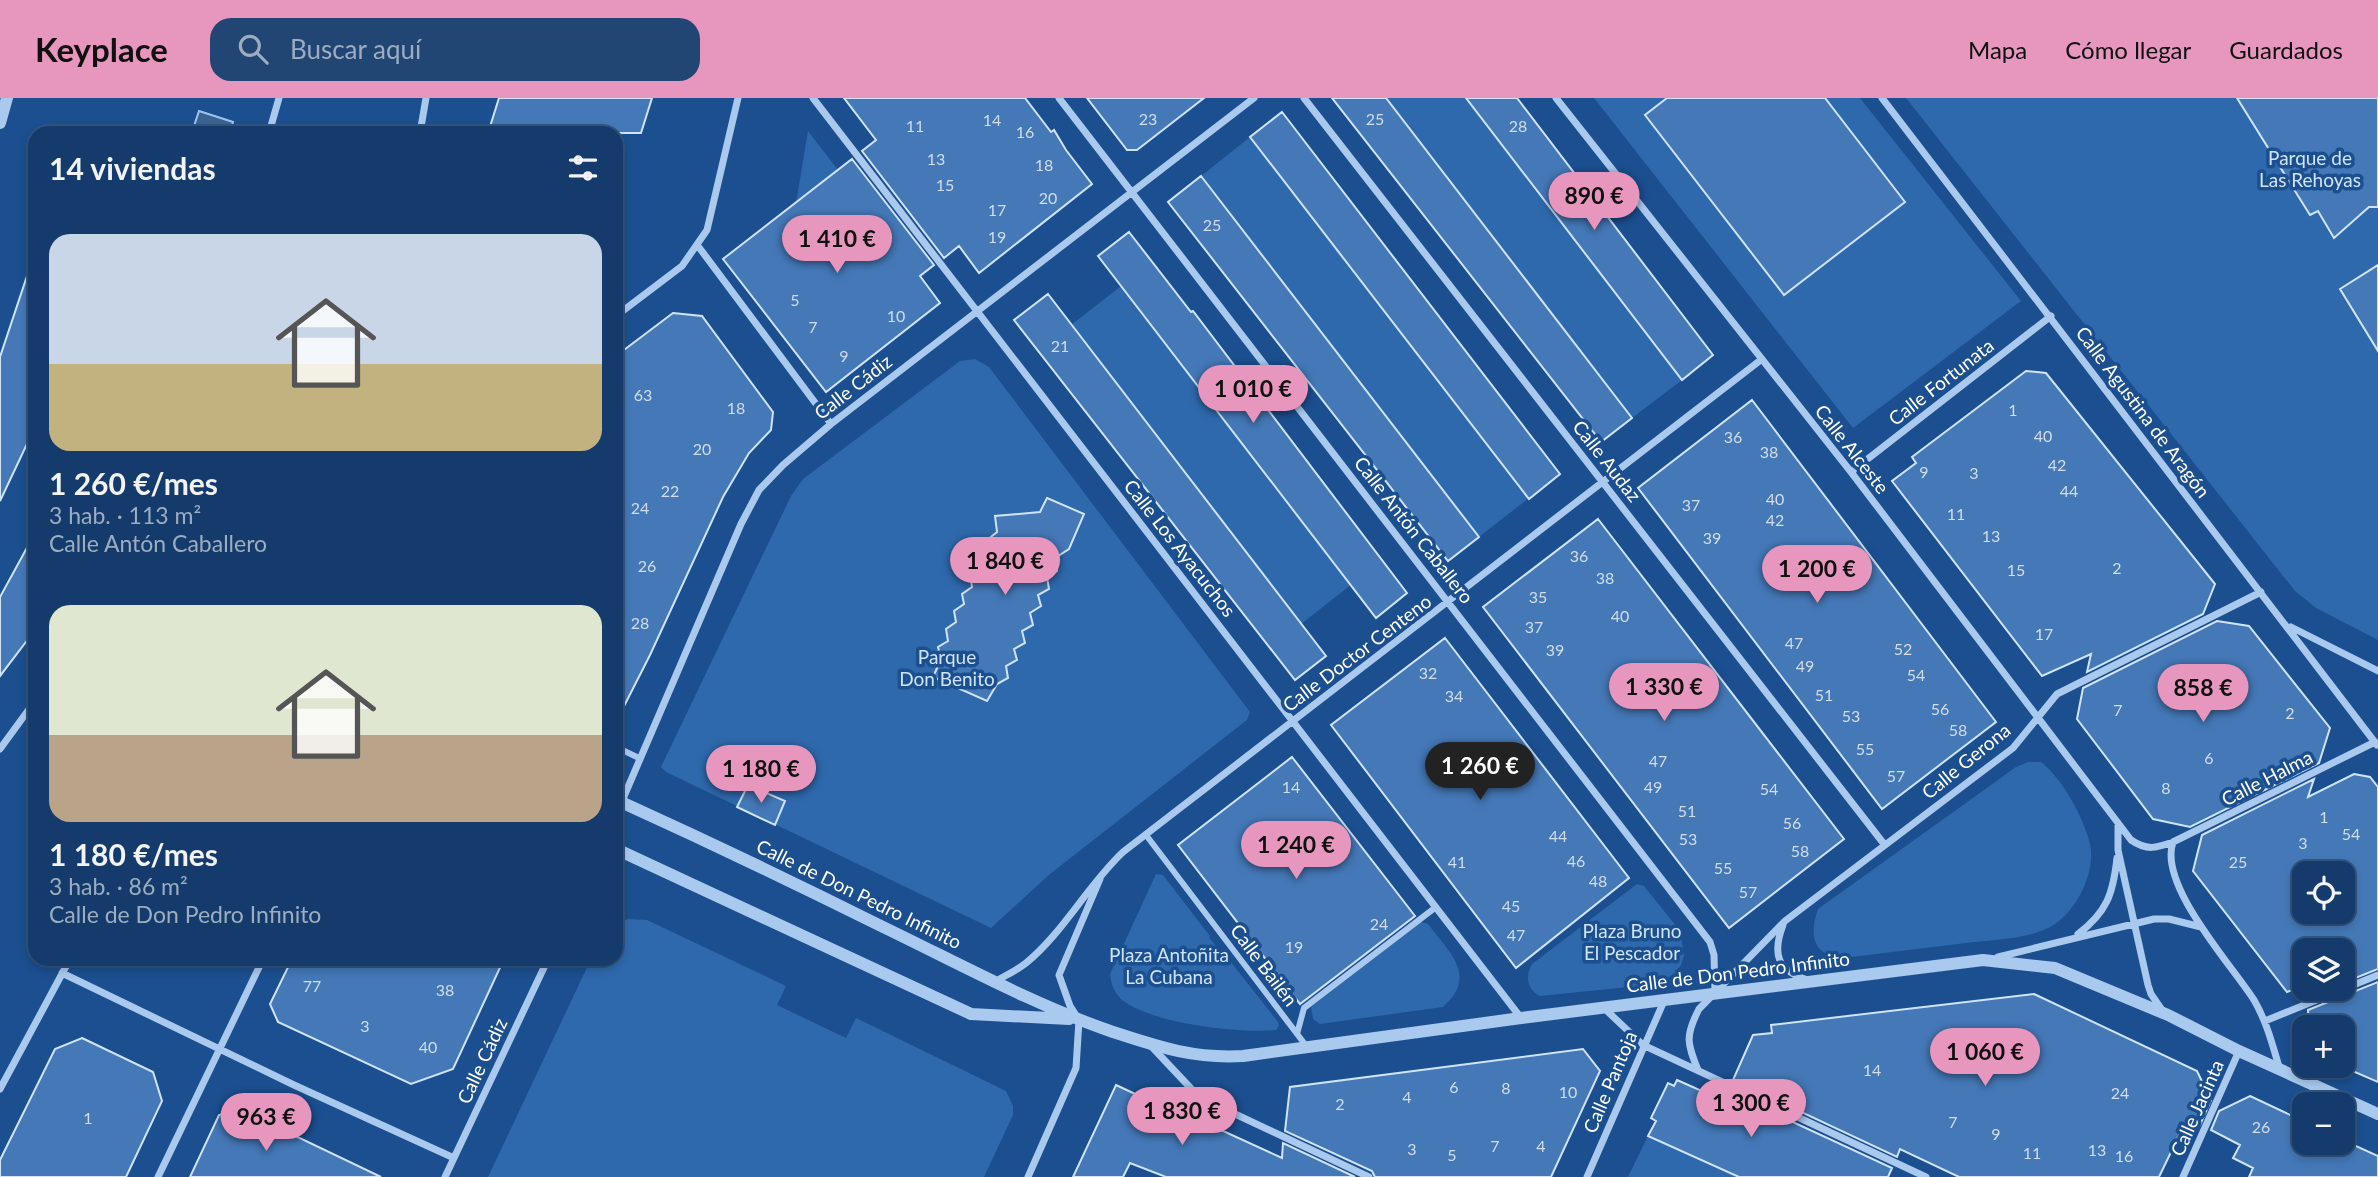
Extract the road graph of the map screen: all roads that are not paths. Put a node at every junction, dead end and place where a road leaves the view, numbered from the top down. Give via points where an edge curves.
1 (7, 98) edge
2 (279, 98) edge
3 (426, 98) edge
4 (738, 98) edge
5 (813, 98) edge
6 (1059, 98) edge
7 (1254, 98) edge
8 (1304, 98) edge
9 (1556, 98) edge
10 (1882, 98) edge
11 (0, 123) edge
12 (271, 126) edge
13 (421, 126) edge
14 (1132, 191) junction
15 (698, 246) junction
16 (623, 311) edge
17 (977, 311) junction
18 (2051, 316) junction
19 (1762, 359) junction
20 (831, 424) junction
21 (1851, 472) junction
22 (1604, 482) junction
23 (2261, 593) junction
24 (1450, 603) junction
25 (2287, 625) junction
26 (2378, 671) edge
27 (28, 711) edge
28 (2039, 716) junction
29 (1294, 721) junction
30 (2377, 743) edge
31 (0, 749) edge
32 (623, 750) edge
33 (639, 758) junction
34 (623, 798) edge
35 (623, 810) edge
36 (2119, 822) junction
37 (1146, 835) junction
38 (2173, 842) junction
39 (1884, 844) junction
40 (2118, 850) junction
41 (623, 852) edge
42 (1105, 869) junction
43 (1436, 907) junction
44 (1785, 921) junction
45 (2135, 922) junction
46 (2201, 927) junction
47 (2076, 937) junction
48 (1983, 960) junction
49 (66, 966) edge
50 (260, 966) edge
51 (545, 966) edge
52 (62, 973) junction
53 (2378, 975) edge
54 (1815, 982) junction
55 (993, 983) junction
56 (1715, 993) junction
57 (1664, 1001) junction
58 (1605, 1009) junction
59 (2168, 1015) junction
60 (1521, 1018) junction
61 (1079, 1020) junction
62 (2264, 1021) junction
63 (1297, 1034) junction
64 (1149, 1044) junction
65 (1643, 1045) junction
66 (1307, 1047) junction
67 (220, 1050) junction
68 (2239, 1051) junction
69 (1698, 1070) junction
70 (2280, 1070) junction
71 (0, 1089) edge
72 (2378, 1114) edge
73 (454, 1158) junction
74 (158, 1177) edge
75 (445, 1177) edge
76 (1028, 1177) edge
77 (1369, 1177) edge
78 (1587, 1177) edge
79 (1926, 1177) edge
80 (2183, 1177) edge

1 - 11 street
2 - 12 street
3 - 13 street
4 - 15 street via 707,230
5 - 17 street, Calle Los Ayacuchos
6 - 14 street, Calle Antón Caballero
7 - 14 street, Calle Cádiz
8 - 22 street, Calle Audaz
9 - 19 street, Calle Alceste
10 - 18 street, Calle Agustina de Aragón
14 - 17 street, Calle Cádiz
14 - 24 street, Calle Antón Caballero
15 - 16 street via 682,266
15 - 20 street
17 - 20 street, Calle Cádiz
17 - 29 street, Calle Los Ayacuchos
18 - 21 street, Calle Fortunata
18 - 23 street, Calle Agustina de Aragón
19 - 21 street, Calle Alceste
19 - 22 street, Calle Doctor Centeno
20 - 33 street, Calle Cádiz via 759,490
21 - 28 street, Calle Alceste
22 - 24 street, Calle Doctor Centeno
22 - 39 street, Calle Audaz
23 - 25 street, Calle Agustina de Aragón
23 - 28 street, Calle Gerona via 2057,694
24 - 29 street, Calle Doctor Centeno
24 - 56 street, Calle Antón Caballero via 1710,942
25 - 26 street
25 - 30 street, Calle Agustina de Aragón
27 - 31 street
28 - 36 street, Calle Alceste
28 - 39 street, Calle Gerona via 2013,748
29 - 37 street, Calle Doctor Centeno
29 - 43 street, Calle Los Ayacuchos
30 - 38 street, Calle Halma
32 - 33 street
33 - 34 street, Calle Cádiz
35 - 55 street, Calle de Don Pedro Infinito via 753,862
36 - 38 street, Calle Alceste via 2141,846 2153,849
36 - 40 street
37 - 42 street, Calle Doctor Centeno
37 - 63 street, Calle Bailén
38 - 46 street via 2170,851 2176,880
39 - 44 street, Calle Gerona
40 - 45 street
40 - 47 street via 2114,885 2105,908
41 - 61 street, Calle de Don Pedro Infinito via 971,1014
42 - 55 street, Calle Doctor Centeno via 1042,948
42 - 61 street, Calle Doctor Centeno via 1059,975
43 - 60 street, Calle Los Ayacuchos
43 - 63 street via 1304,1007
44 - 54 street via 1777,948 1779,960 1798,977
44 - 56 street, Calle Gerona
45 - 46 street via 2169,919
45 - 47 street
45 - 59 street via 2151,994
46 - 62 street
47 - 48 street
48 - 54 street, Calle de Don Pedro Infinito
48 - 59 street, Calle de Don Pedro Infinito via 2055,968
49 - 52 street
50 - 67 street
51 - 73 street, Calle Cádiz
52 - 67 street
52 - 71 street
53 - 62 street
54 - 56 street, Calle de Don Pedro Infinito
55 - 61 street, Calle de Don Pedro Infinito
56 - 57 street, Calle de Don Pedro Infinito
56 - 69 street, Calle Gerona via 1689,1027 1688,1046
57 - 58 street, Calle de Don Pedro Infinito
57 - 65 street, Calle Pantoja
58 - 60 street, Calle de Don Pedro Infinito
58 - 65 street
59 - 68 street, Calle de Don Pedro Infinito
60 - 66 street, Calle de Don Pedro Infinito
61 - 64 street, Calle de Don Pedro Infinito
61 - 76 street via 1076,1068
62 - 70 street
63 - 66 street, Calle Bailén
64 - 66 street, Calle de Don Pedro Infinito via 1217,1058
64 - 77 street via 1199,1097
65 - 69 street
65 - 78 street, Calle Pantoja
67 - 73 street
67 - 74 street
68 - 70 street, Calle de Don Pedro Infinito
68 - 80 street, Calle Jacinta
69 - 79 street
70 - 72 street, Calle de Don Pedro Infinito
73 - 75 street, Calle Cádiz

